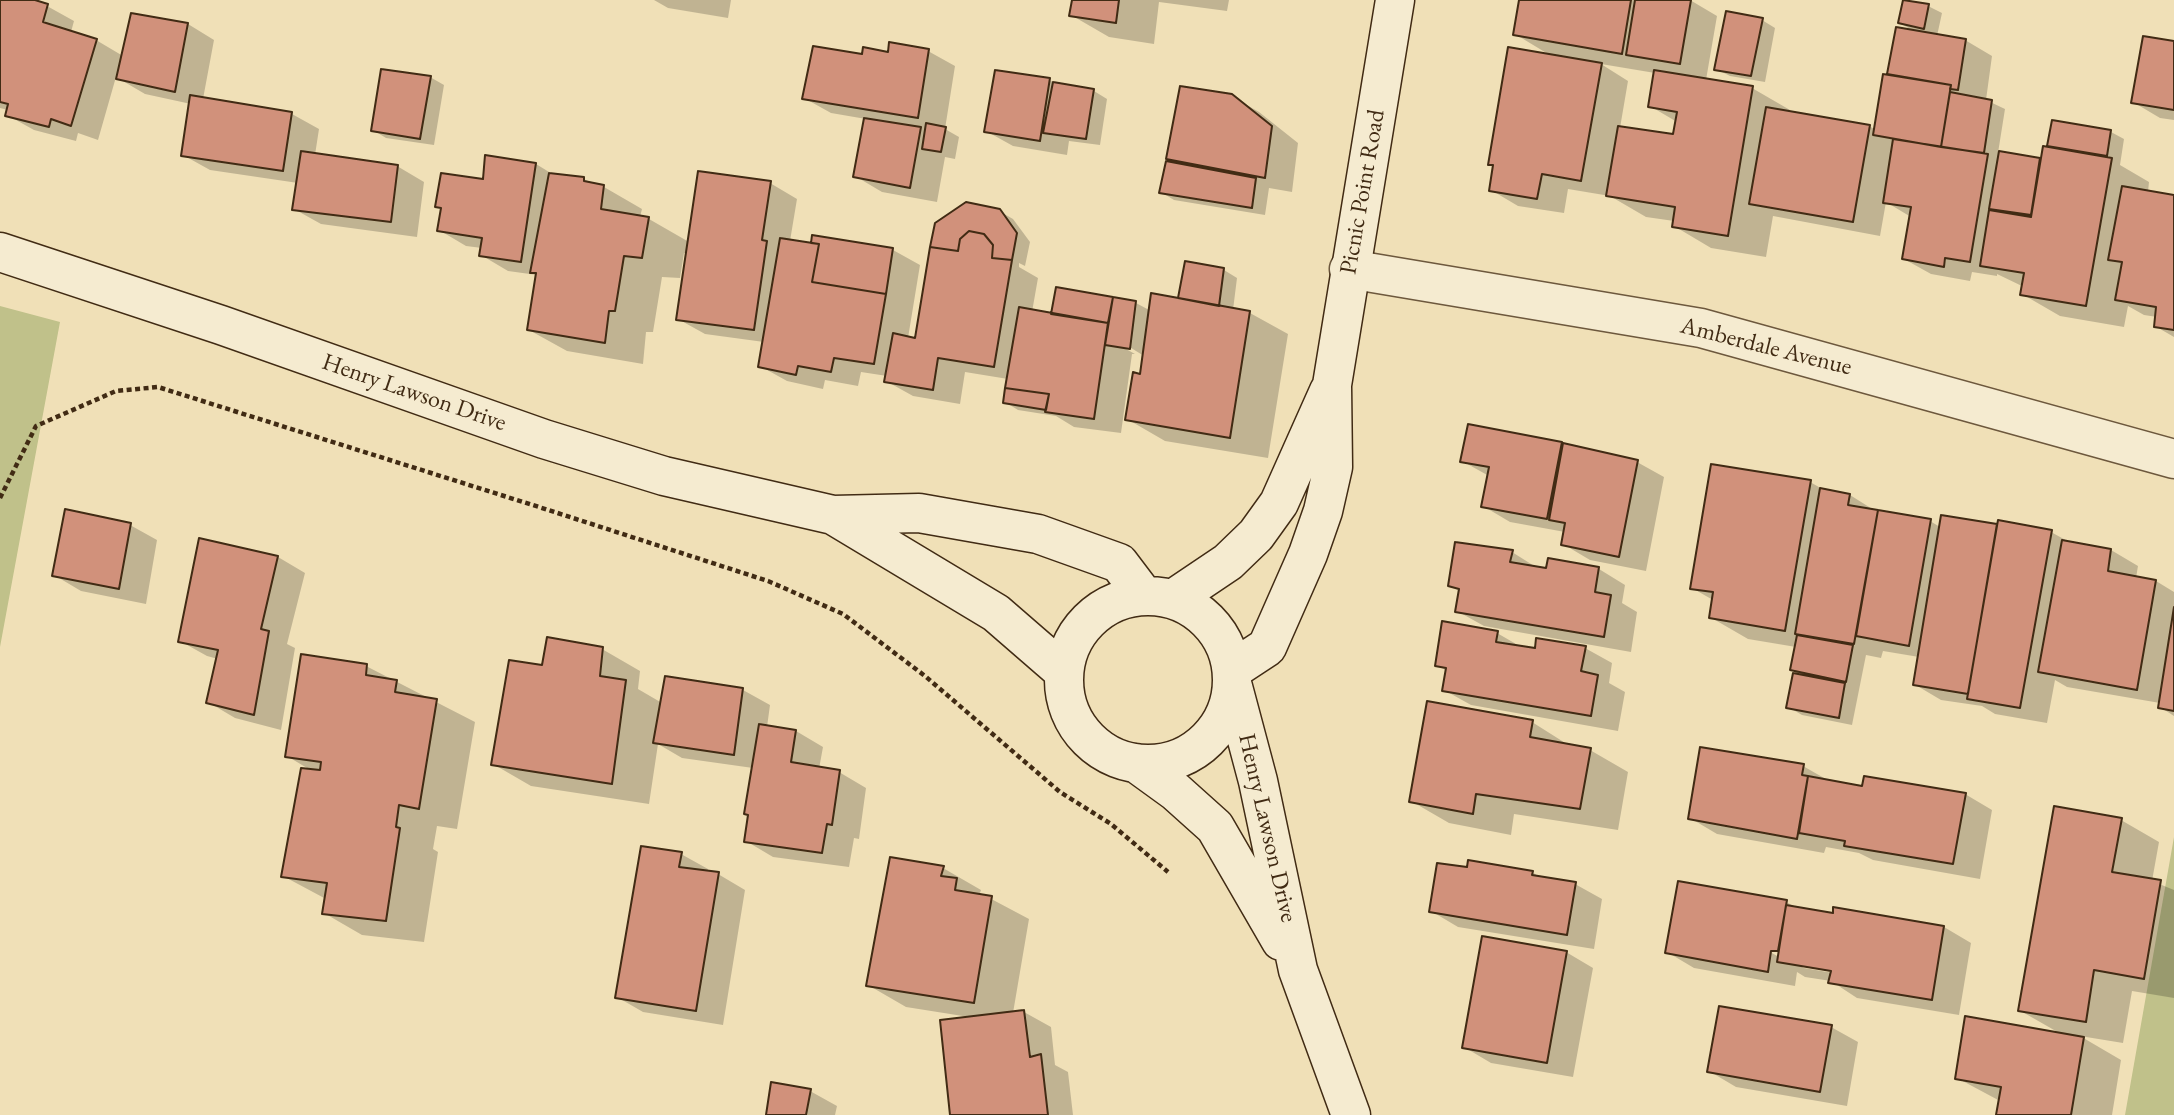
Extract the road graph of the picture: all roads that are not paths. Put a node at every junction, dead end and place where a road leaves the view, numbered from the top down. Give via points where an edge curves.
1 (1395, 0) edge
2 (0, 252) edge
3 (1349, 269) junction
4 (1332, 384) junction
5 (2174, 459) edge
6 (833, 515) junction
7 (1159, 597) junction
8 (1064, 672) junction
9 (1233, 679) junction
10 (1136, 763) junction
11 (1298, 970) junction
12 (1351, 1115) edge

1 - 3 main road, Picnic Point Road
2 - 6 main road, Henry Lawson Drive via 580,450 664,476
3 - 4 main road, Picnic Point Road
3 - 5 main road, Amberdale Avenue via 1701,328
4 - 7 main road, Picnic Point Road via 1279,503 1256,535 1228,562
4 - 9 main road, Picnic Point Road via 1333,467 1308,554 1266,647
6 - 7 main road, Henry Lawson Drive via 919,513 1038,534 1119,563
6 - 8 main road, Henry Lawson Drive via 996,612
7 - 8 main road via 1115,603 1090,620 1072,644
7 - 9 main road via 1208,620 1229,653
8 - 10 main road via 1067,704 1082,732 1105,754
9 - 10 main road via 1227,714 1211,737 1190,754 1164,763
9 - 11 main road, Henry Lawson Drive
10 - 11 main road, Henry Lawson Drive via 1215,827
11 - 12 main road, Henry Lawson Drive

